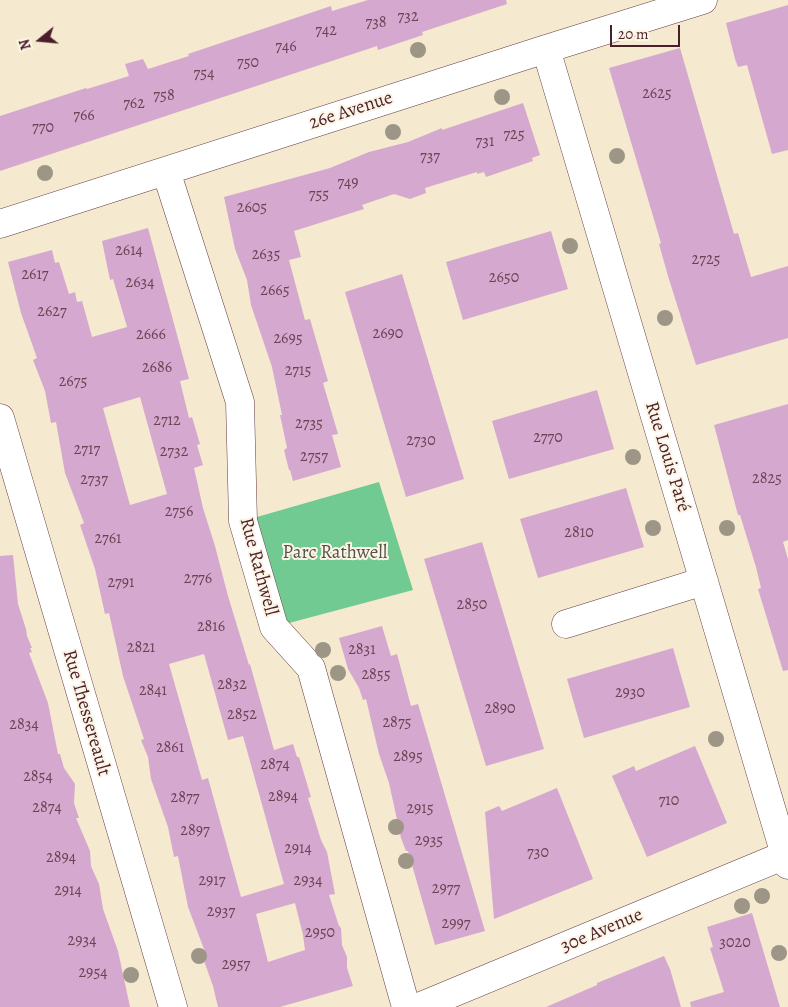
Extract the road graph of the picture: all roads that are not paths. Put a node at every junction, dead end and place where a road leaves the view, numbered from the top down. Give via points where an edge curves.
1 (703, 0) edge
2 (546, 49) junction
3 (166, 171) junction
4 (0, 224) edge
5 (0, 418) edge
6 (704, 581) junction
7 (566, 624) dead end
8 (786, 860) edge
9 (173, 1007) edge
10 (406, 1007) edge
11 (419, 1007) edge

1 - 2 street, 26e Avenue
2 - 3 street, 26e Avenue
2 - 6 street, Rue Louis Paré
3 - 4 street, 26e Avenue
3 - 10 street, Rue Rathwell via 240,402 243,521 274,627 311,668
5 - 9 street, Rue Thessereault
6 - 7 street
6 - 8 street, Rue Louis Paré
8 - 11 street, 30e Avenue

